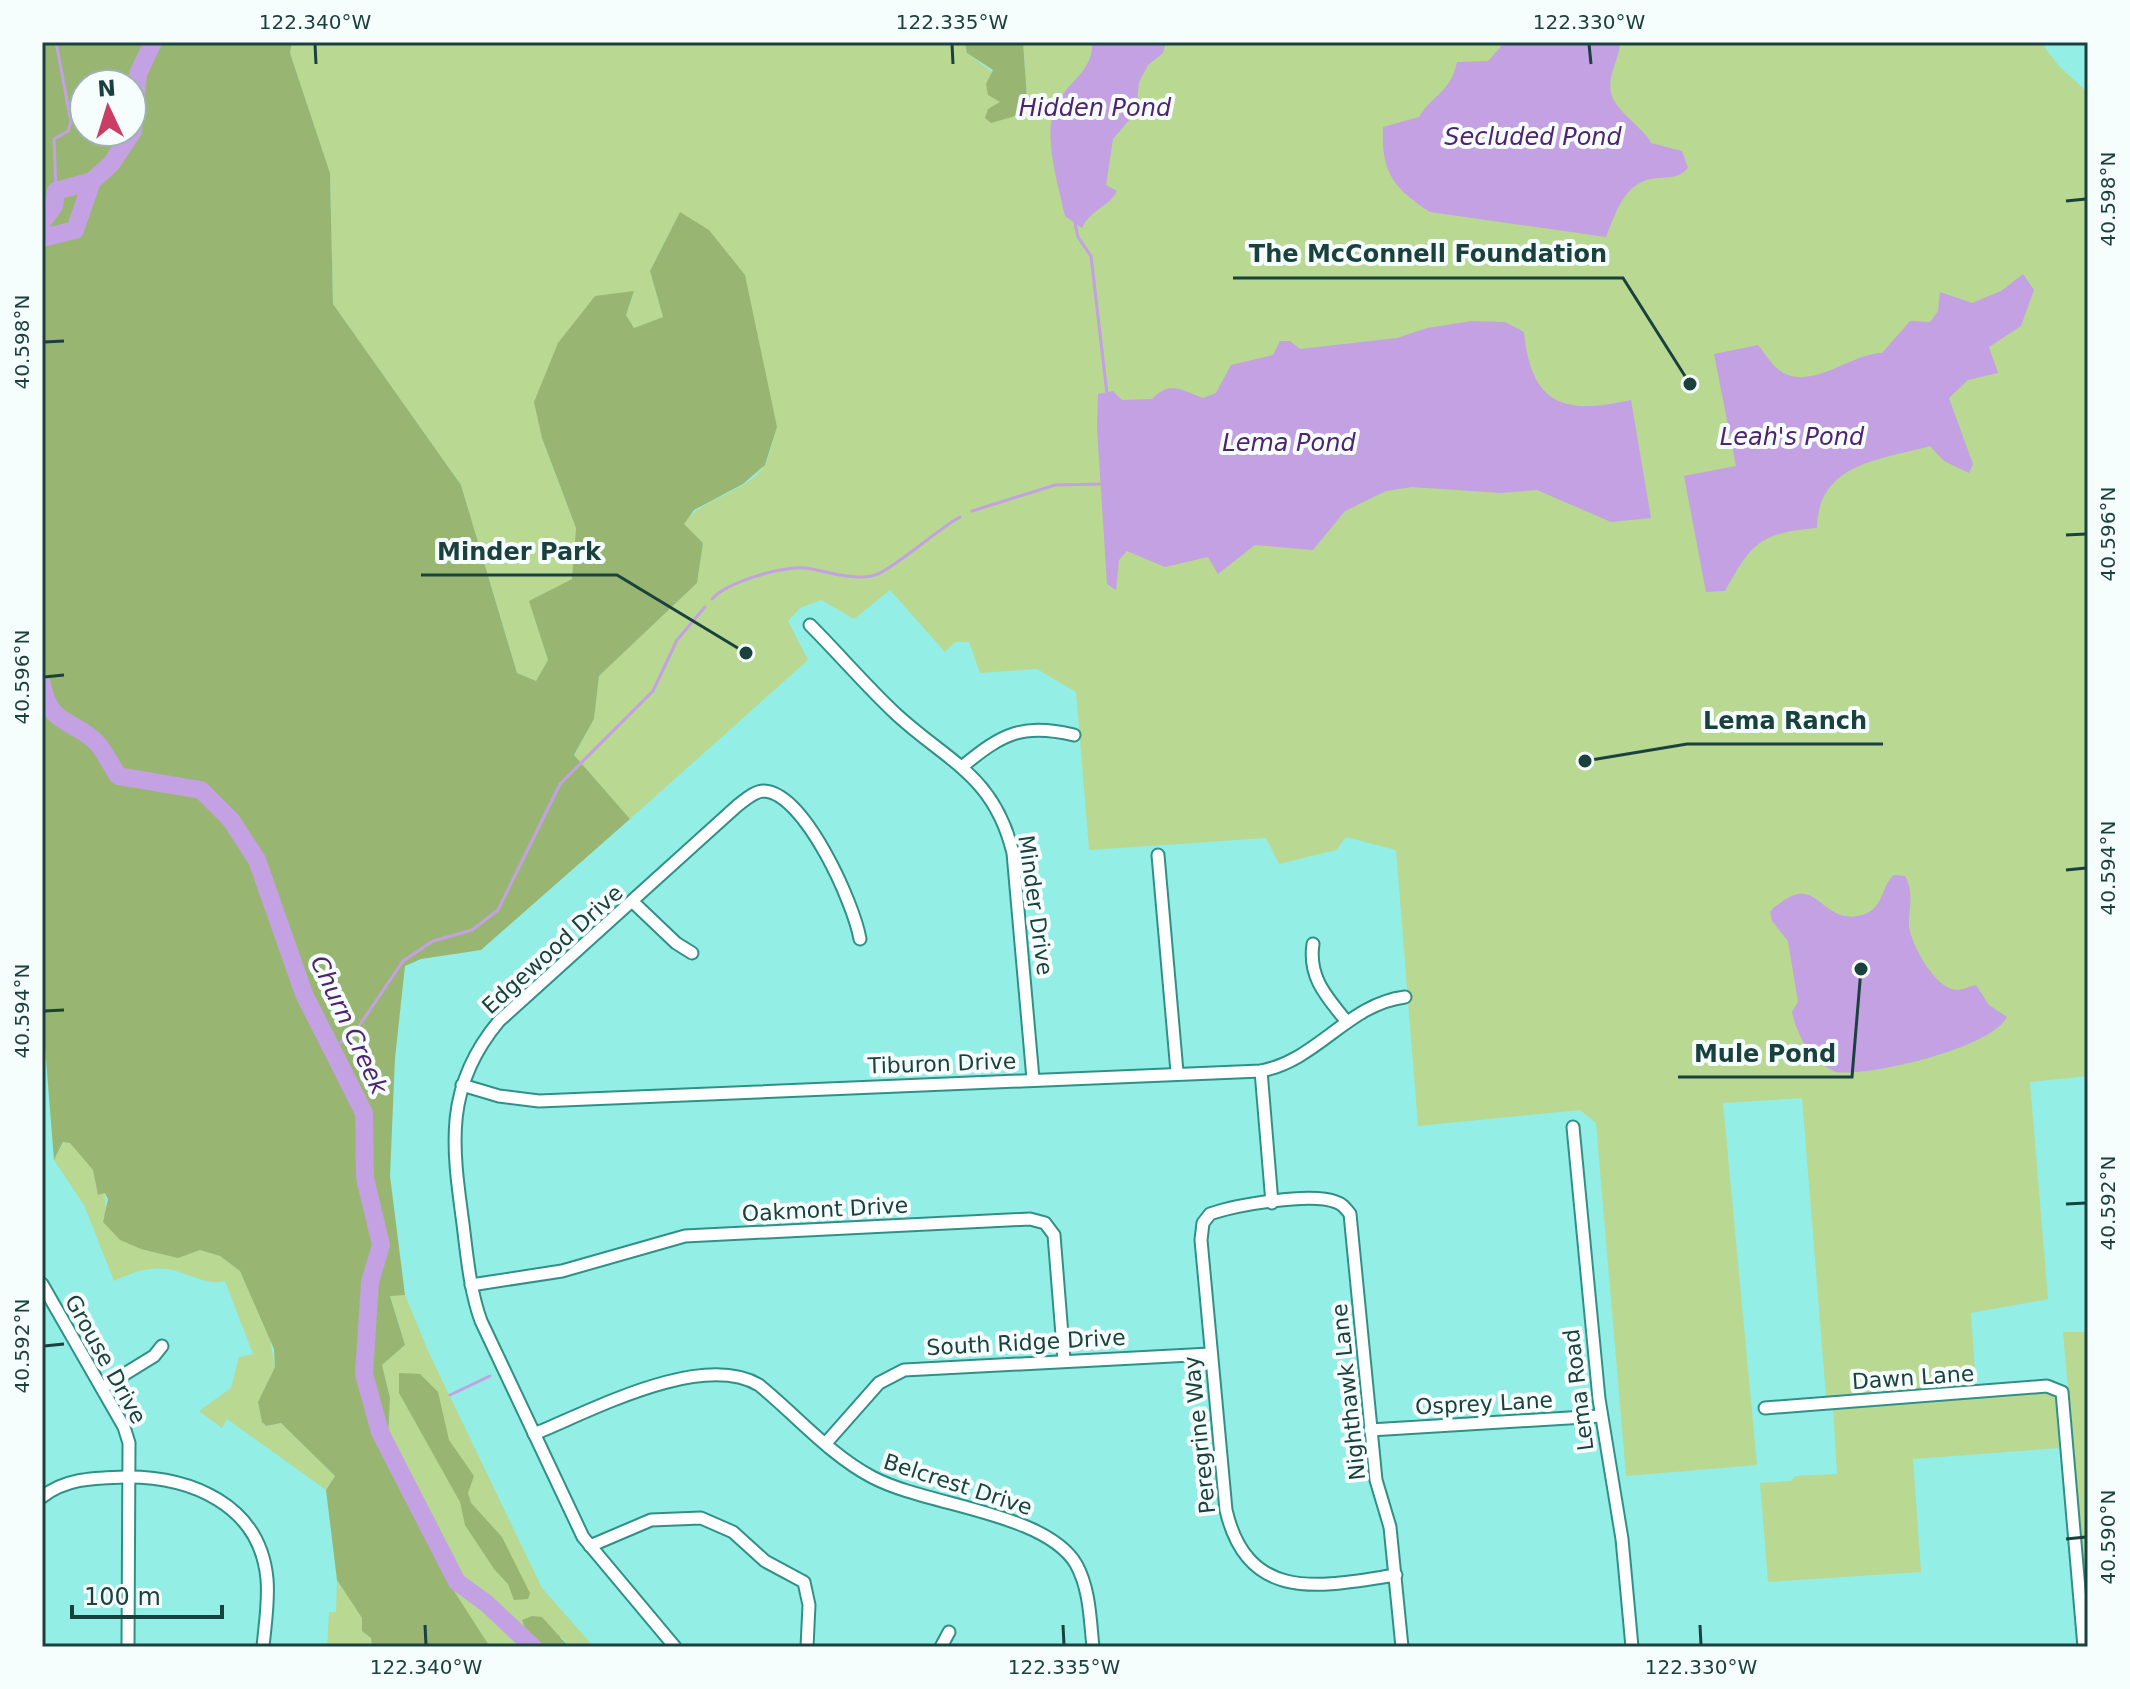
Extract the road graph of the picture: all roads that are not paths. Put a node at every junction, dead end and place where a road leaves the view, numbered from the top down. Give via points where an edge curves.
1 (810, 625) dead end
2 (1074, 735) dead end
3 (963, 766) junction
4 (1158, 855) dead end
5 (633, 902) junction
6 (860, 939) dead end
7 (1313, 944) dead end
8 (692, 953) dead end
9 (1405, 997) dead end
10 (1347, 1022) junction
11 (1261, 1071) junction
12 (1177, 1072) junction
13 (1033, 1079) junction
14 (462, 1085) junction
15 (1573, 1127) dead end
16 (1272, 1203) junction
17 (42, 1284) edge
18 (471, 1285) junction
19 (162, 1346) dead end
20 (1210, 1354) junction
21 (1064, 1360) junction
22 (102, 1388) junction
23 (1765, 1408) dead end
24 (1601, 1416) junction
25 (1370, 1430) junction
26 (534, 1434) junction
27 (826, 1443) junction
28 (130, 1477) junction
29 (42, 1497) edge
30 (590, 1546) junction
31 (1396, 1575) junction
32 (949, 1632) dead end
33 (128, 1647) edge
34 (263, 1647) edge
35 (675, 1647) edge
36 (807, 1647) edge
37 (941, 1647) edge
38 (1093, 1647) edge
39 (1402, 1647) edge
40 (1632, 1647) edge
41 (2084, 1647) edge

1 - 3 street, Minder Drive via 894,712
2 - 3 street via 1026,729 995,742
3 - 13 street, Minder Drive via 993,804 1013,853
4 - 12 street
5 - 6 street, Edgewood Drive via 737,806 768,792 785,801 832,863
5 - 8 street
5 - 14 street, Edgewood Drive via 499,1021
7 - 10 street via 1313,975
9 - 10 street, Tiburon Drive via 1377,1003
10 - 11 street, Tiburon Drive via 1300,1058
11 - 12 street, Tiburon Drive
11 - 16 street
12 - 13 street, Tiburon Drive
13 - 14 street, Tiburon Drive via 539,1101
14 - 18 street, Edgewood Drive via 454,1149
15 - 24 street, Lema Road
16 - 20 street, Peregrine Way via 1215,1212 1203,1223
16 - 25 street, Nighthawk Lane via 1333,1200 1350,1214
17 - 22 street, Grouse Drive
18 - 21 street, Oakmont Drive via 575,1268 685,1236 1030,1219 1045,1223 1054,1235
18 - 26 street, Edgewood Drive via 481,1321
19 - 22 street
20 - 21 street, South Ridge Drive
20 - 31 street, Peregrine Way via 1226,1510 1241,1547 1262,1568 1302,1587
21 - 27 street, South Ridge Drive via 904,1370 879,1383
22 - 28 street, Grouse Drive via 127,1435
23 - 41 street, Dawn Lane via 2047,1386 2062,1392
24 - 25 street, Osprey Lane
24 - 40 street, Lema Road via 1622,1539
25 - 31 street, Nighthawk Lane
26 - 27 street, Belcrest Drive via 664,1385 715,1374 759,1385
26 - 30 street, Edgewood Drive
27 - 38 street, Belcrest Drive via 880,1481 1051,1538 1082,1578
28 - 29 street via 80,1479
28 - 33 street, Grouse Drive
28 - 34 street via 195,1485 245,1523 267,1579
30 - 35 street, Edgewood Drive
30 - 36 street via 651,1520 690,1516 733,1532 765,1561 804,1582
31 - 39 street, Nighthawk Lane
32 - 37 street

